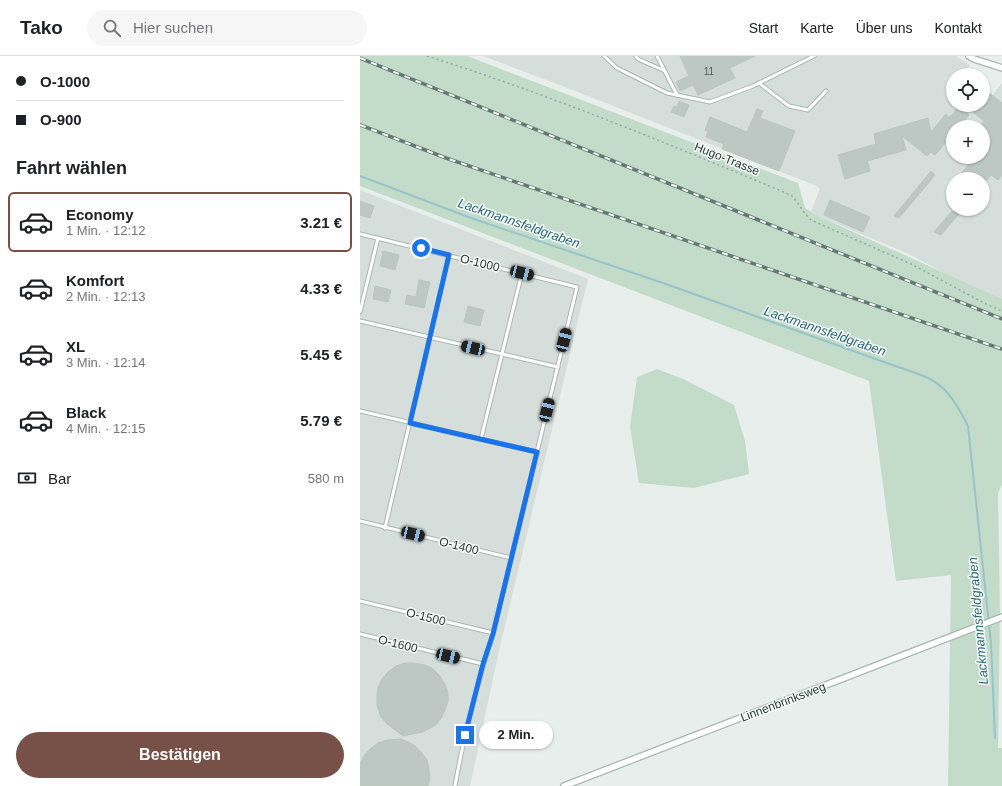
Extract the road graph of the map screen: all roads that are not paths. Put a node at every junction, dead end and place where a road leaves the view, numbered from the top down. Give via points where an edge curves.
1 (604, 56) edge
2 (636, 56) edge
3 (657, 56) edge
4 (814, 56) edge
5 (969, 56) edge
6 (806, 58) edge
7 (1002, 68) edge
8 (665, 71) junction
9 (759, 83) junction
10 (826, 91) dead end
11 (678, 95) junction
12 (360, 234) edge
13 (378, 238) junction
14 (449, 255) junction
15 (522, 273) junction
16 (360, 312) edge
17 (360, 321) edge
18 (430, 338) junction
19 (502, 355) junction
20 (558, 368) junction
21 (360, 411) edge
22 (410, 423) junction
23 (481, 439) junction
24 (537, 452) junction
25 (360, 522) edge
26 (385, 528) junction
27 (511, 558) junction
28 (360, 601) edge
29 (1002, 617) edge
30 (360, 634) edge
31 (493, 634) junction
32 (483, 664) junction
33 (455, 786) edge
34 (564, 786) edge

1 - 11 lane via 617,68 667,93
2 - 8 lane
3 - 8 lane
4 - 6 lane
5 - 7 street
6 - 9 lane
8 - 11 lane
9 - 10 lane via 789,106 808,110
9 - 11 lane via 710,102
12 - 13 lane, O-1000
13 - 14 lane, O-1000
13 - 16 lane
14 - 15 lane, O-1000
14 - 18 lane
15 - 19 lane
15 - 20 lane, O-1000 via 577,287
17 - 18 lane
18 - 19 lane
18 - 22 lane
19 - 20 lane
19 - 23 lane
20 - 24 lane
21 - 22 lane
22 - 23 lane
22 - 26 lane
23 - 24 lane
24 - 27 lane
25 - 26 lane, O-1400
26 - 27 lane, O-1400
27 - 31 lane
28 - 31 lane, O-1500
29 - 34 street, Linnenbrinksweg
30 - 32 lane, O-1600
31 - 32 lane
32 - 33 lane via 461,750

